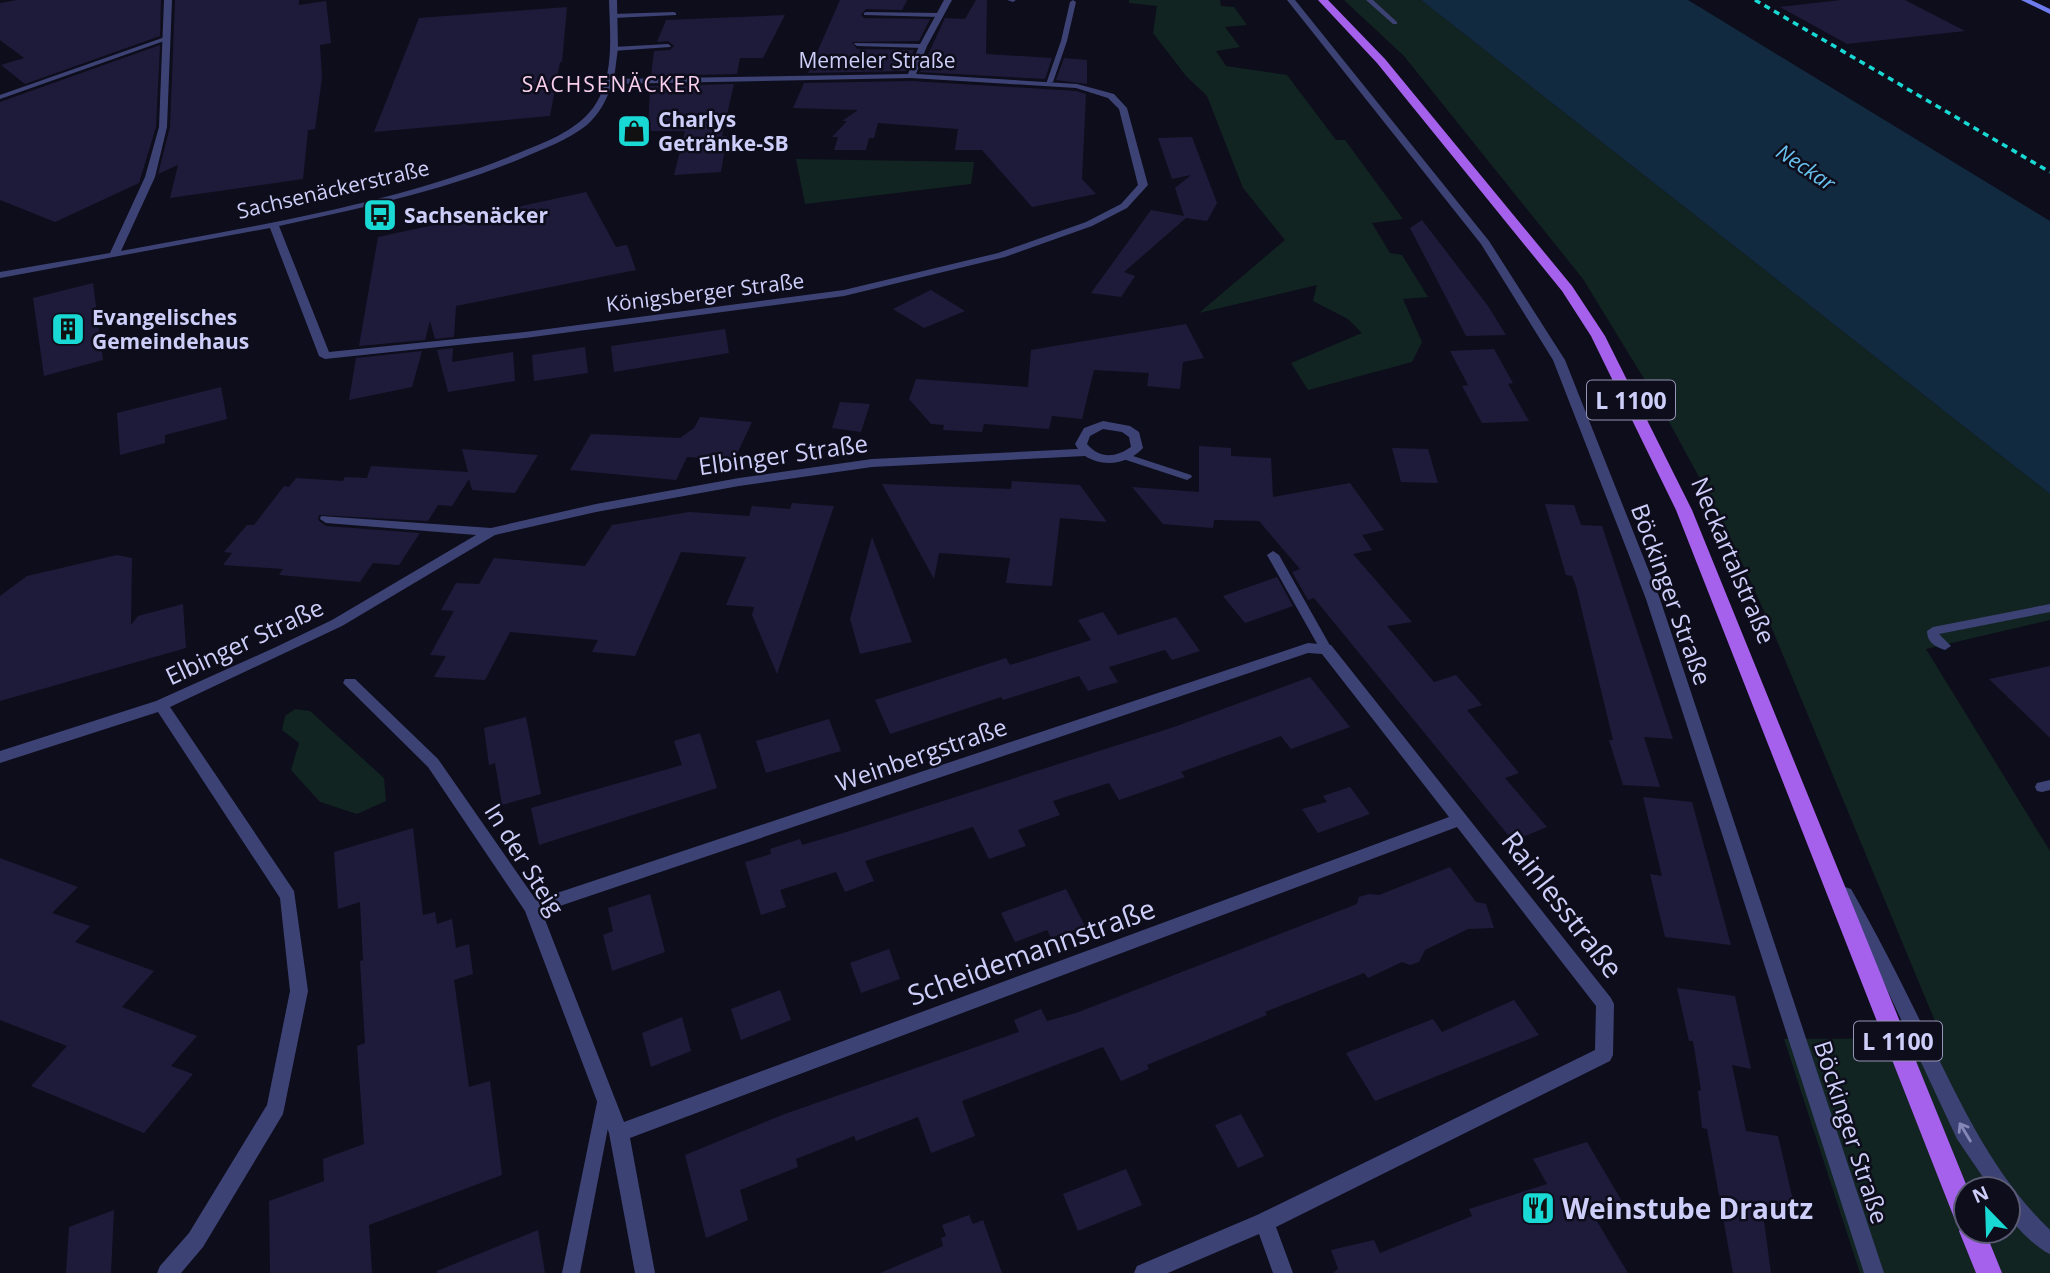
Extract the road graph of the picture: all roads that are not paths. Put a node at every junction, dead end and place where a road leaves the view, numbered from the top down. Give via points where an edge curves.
1 (168, 0) edge
2 (613, 0) edge
3 (948, 0) edge
4 (1291, 0) edge
5 (1323, 0) edge
6 (1370, 0) edge
7 (2025, 0) edge
8 (1073, 2) dead end
9 (2050, 12) edge
10 (674, 14) dead end
11 (866, 14) dead end
12 (940, 15) junction
13 (613, 16) junction
14 (1395, 23) dead end
15 (165, 38) junction
16 (857, 44) dead end
17 (668, 46) dead end
18 (923, 46) junction
19 (613, 49) junction
20 (911, 76) junction
21 (610, 82) junction
22 (1049, 82) junction
23 (0, 97) edge
24 (1128, 121) joint
25 (273, 224) junction
26 (114, 255) junction
27 (0, 275) edge
28 (1086, 452) junction
29 (1127, 457) junction
30 (1187, 477) dead end
31 (326, 519) dead end
32 (491, 533) junction
33 (1273, 555) dead end
34 (2050, 608) edge
35 (1945, 646) dead end
36 (1326, 649) junction
37 (350, 683) dead end
38 (161, 705) junction
39 (0, 757) edge
40 (1461, 819) junction
41 (1829, 866) junction
42 (532, 908) junction
43 (607, 1094) junction
44 (619, 1133) junction
45 (1993, 1175) edge
46 (1952, 1179) edge
47 (2022, 1217) edge
48 (1264, 1222) junction
49 (2050, 1244) edge
50 (1978, 1245) edge
51 (167, 1273) edge
52 (571, 1273) edge
53 (645, 1273) edge
54 (1144, 1273) edge
55 (1283, 1273) edge
56 (1874, 1273) edge
57 (1989, 1273) edge

1 - 15 street
2 - 13 street, Sachsenäckerstraße
3 - 12 street
4 - 56 street, Böckinger Straße via 1485,243 1559,359 1653,599
5 - 41 main road, Neckartalstraße / L 1100 via 1381,61 1458,155 1567,289 1598,336 1684,510
6 - 14 lane
7 - 9 main road
8 - 22 lane via 1065,41
10 - 13 lane
11 - 12 lane
12 - 18 street
13 - 19 street, Sachsenäckerstraße
15 - 23 lane
15 - 26 street via 165,111 155,163
16 - 18 lane
17 - 19 lane
18 - 20 street
19 - 21 street, Sachsenäckerstraße
20 - 21 street, Memeler Straße
20 - 22 street, Memeler Straße
21 - 25 street, Sachsenäckerstraße via 587,121 510,160 409,194
22 - 24 street, Memeler Straße via 1111,96
24 - 25 street, Königsberger Straße via 1143,185 1124,206 1089,225 1001,255 844,293 525,335 325,356
25 - 26 street, Sachsenäckerstraße
26 - 27 street, Sachsenäckerstraße
28 - 29 street, Elbinger Straße via 1105,460
28 - 29 street via 1083,436 1091,429 1114,425 1138,441
28 - 32 street, Elbinger Straße via 872,463 609,505
29 - 30 lane
31 - 32 street, Elbinger Straße
32 - 38 street, Elbinger Straße via 337,624
33 - 36 lane, Rainlesstraße
34 - 35 lane via 1933,631 1933,638
36 - 40 street, Rainlesstraße
36 - 42 street, Weinbergstraße via 1308,648
37 - 42 street, In der Steig via 433,763
38 - 39 street, Elbinger Straße
38 - 51 street via 288,896 299,991 276,1108 196,1240
40 - 44 street, Scheidemannstraße
40 - 48 street, Rainlesstraße via 1605,1004 1604,1055
45 -> 41 street via 1964,1132 1875,946
41 - 46 main road, Neckartalstraße / L 1100
42 - 43 street, In der Steig
43 - 44 street, In der Steig
43 - 52 lane
44 - 53 street, In der Steig
47 - 49 street
48 - 54 street, Rainlesstraße
48 - 55 street
50 - 57 main road

